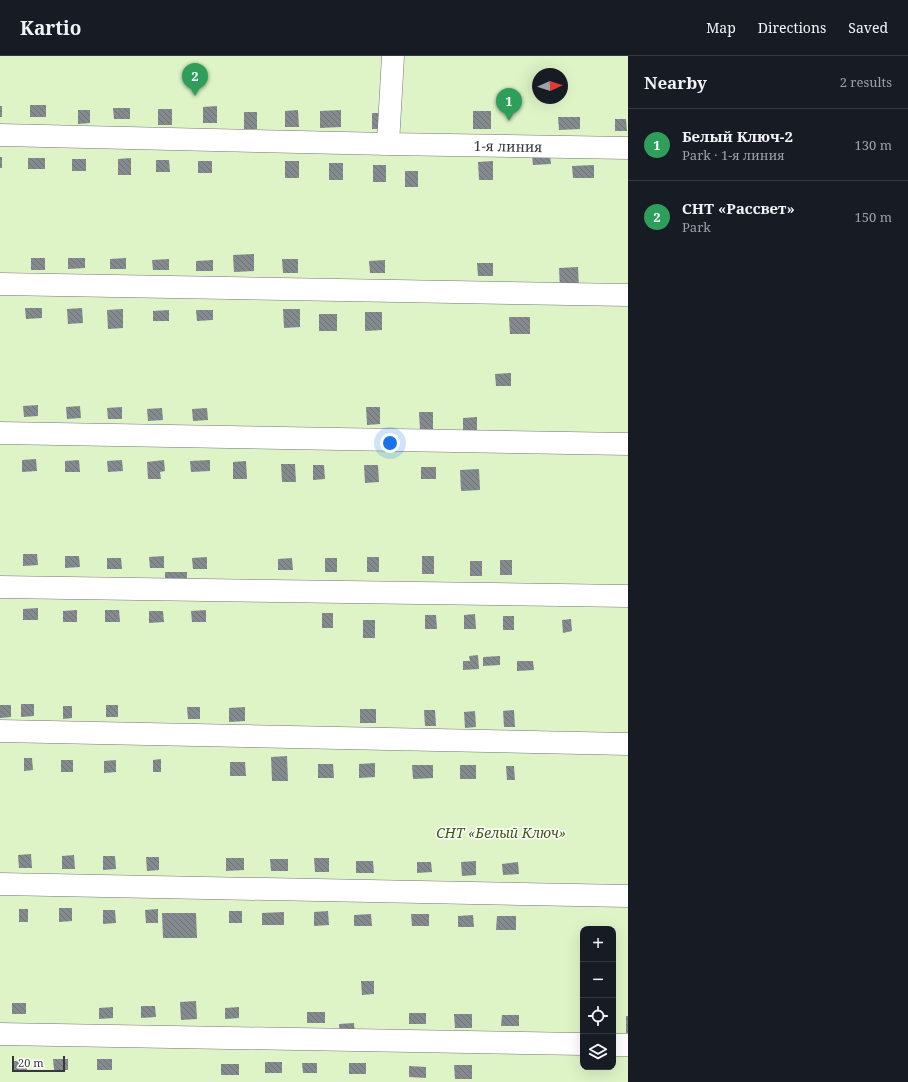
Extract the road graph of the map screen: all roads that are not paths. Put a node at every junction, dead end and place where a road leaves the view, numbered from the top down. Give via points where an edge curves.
1 (393, 56) edge
2 (0, 135) edge
3 (388, 144) junction
4 (628, 148) edge
5 (0, 284) edge
6 (628, 295) edge
7 (0, 433) edge
8 (628, 444) edge
9 (0, 587) edge
10 (628, 596) edge
11 (0, 731) edge
12 (628, 744) edge
13 (0, 884) edge
14 (628, 896) edge
15 (0, 1034) edge
16 (580, 1044) edge
17 (616, 1045) edge
18 (628, 1045) edge

1 - 3 street
2 - 3 street, 1-я линия
3 - 4 street, 1-я линия
5 - 6 street
7 - 8 street
9 - 10 street
11 - 12 street
13 - 14 street
15 - 16 street
17 - 18 street

